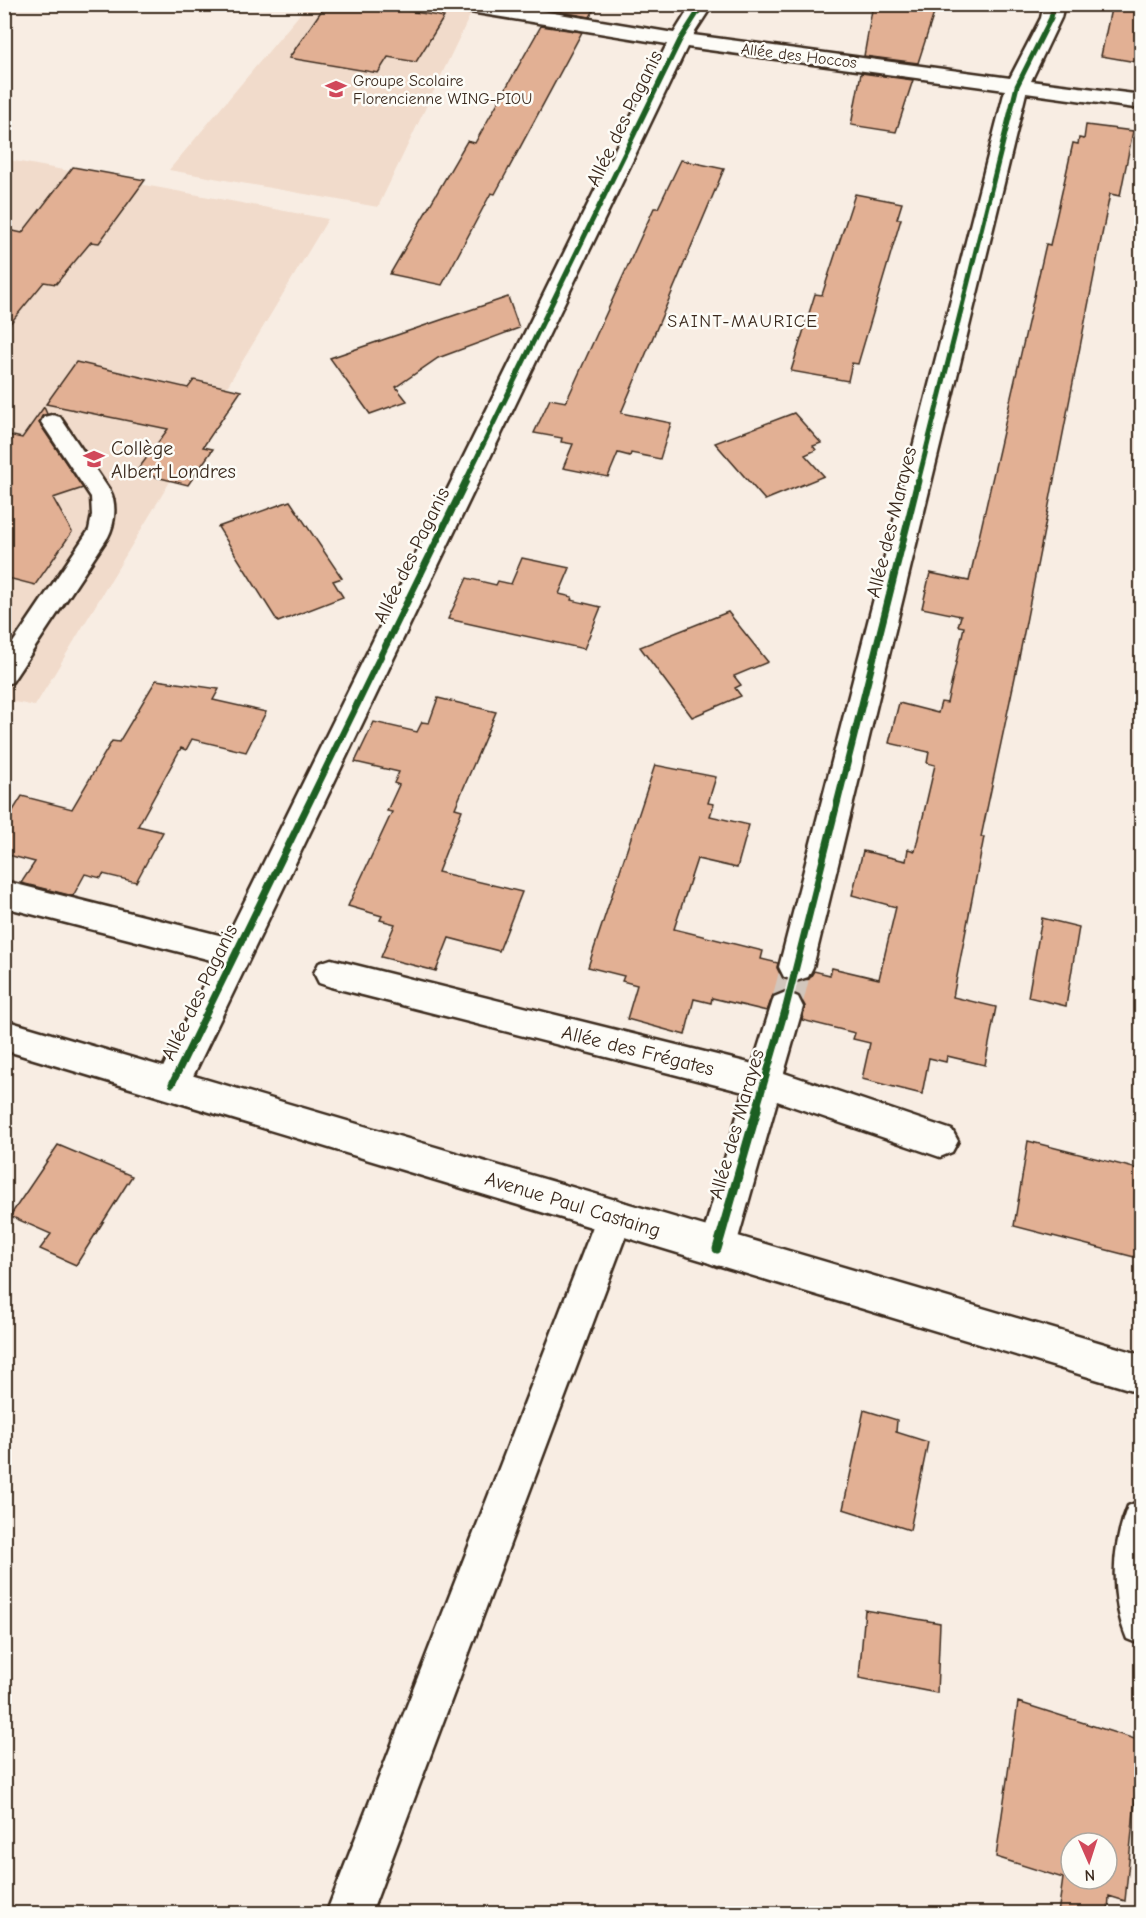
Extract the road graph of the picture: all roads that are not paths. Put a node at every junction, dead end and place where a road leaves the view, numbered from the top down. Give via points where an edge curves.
1 (458, 4) edge
2 (703, 4) edge
3 (1030, 4) edge
4 (1053, 11) edge
5 (680, 40) junction
6 (1017, 86) junction
7 (1142, 102) edge
8 (52, 423) dead end
9 (4, 676) edge
10 (4, 894) edge
11 (236, 953) junction
12 (796, 967) tunnel mouth
13 (331, 973) dead end
14 (786, 1007) tunnel mouth
15 (4, 1035) edge
16 (765, 1082) junction
17 (172, 1084) junction
18 (940, 1141) dead end
19 (615, 1216) junction
20 (717, 1249) junction
21 (1142, 1374) edge
22 (1142, 1520) edge
23 (1142, 1624) edge
24 (348, 1914) edge

1 - 5 street, Allée des Hoccos
2 - 5 street, Allée des Paganis
3 - 4 street
4 - 6 street, Allée des Marayes
5 - 6 street, Allée des Hoccos
5 - 11 street, Allée des Paganis
6 - 7 street, Allée des Hoccos
6 - 12 street, Allée des Marayes
8 - 9 lane via 102,496 100,531
10 - 11 street
11 - 17 street, Allée des Paganis
13 - 16 street, Allée des Frégates
14 - 16 street, Allée des Marayes
15 - 17 street, Avenue Paul Castaing
16 - 18 street, Allée des Frégates
16 - 20 street, Allée des Marayes
17 - 19 street, Avenue Paul Castaing
19 - 20 street, Avenue Paul Castaing
19 - 24 street
20 - 21 street, Avenue Paul Castaing
22 - 23 street via 1134,1575

